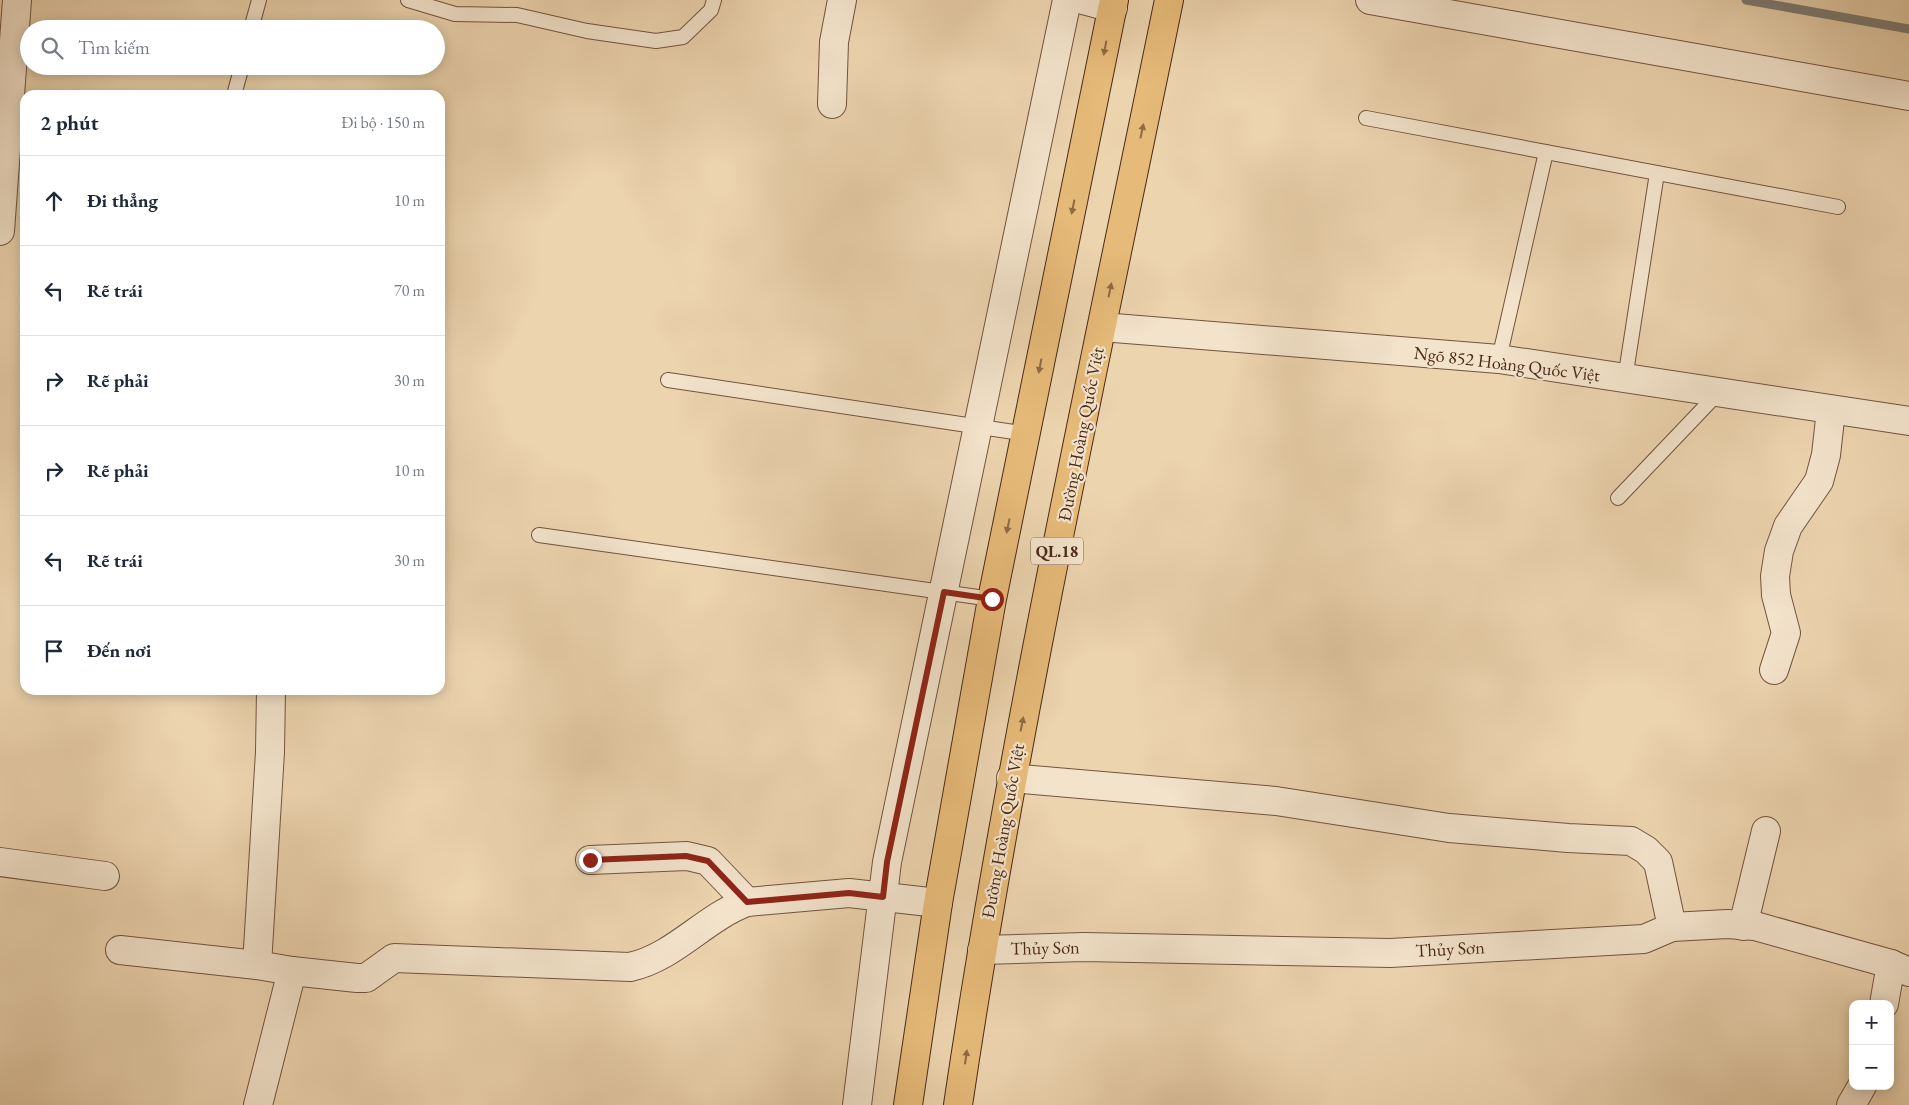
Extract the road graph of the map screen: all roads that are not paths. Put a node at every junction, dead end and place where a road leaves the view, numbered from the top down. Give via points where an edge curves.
1 (17, 0) edge
2 (259, 0) edge
3 (408, 0) edge
4 (714, 0) edge
5 (842, 0) edge
6 (1068, 0) edge
7 (1083, 0) edge
8 (1169, 0) edge
9 (1370, 0) edge
10 (1113, 4) edge
11 (254, 20) edge
12 (240, 75) edge
13 (235, 90) edge
14 (1909, 96) edge
15 (832, 104) dead end
16 (1366, 118) dead end
17 (1546, 152) junction
18 (1657, 173) junction
19 (1838, 207) dead end
20 (0, 231) edge
21 (1102, 327) junction
22 (1499, 359) junction
23 (1625, 379) junction
24 (668, 380) dead end
25 (1719, 392) junction
26 (1831, 410) junction
27 (1909, 421) edge
28 (978, 426) junction
29 (1027, 434) junction
30 (1618, 498) dead end
31 (539, 535) dead end
32 (944, 592) junction
33 (992, 599) junction
34 (1774, 670) dead end
35 (270, 695) edge
36 (1012, 778) junction
37 (1766, 831) dead end
38 (590, 860) dead end
39 (0, 862) edge
40 (105, 876) dead end
41 (883, 897) junction
42 (747, 902) junction
43 (938, 903) junction
44 (1743, 926) junction
45 (1672, 927) junction
46 (120, 950) dead end
47 (982, 950) junction
48 (257, 964) junction
49 (1900, 968) edge
50 (292, 971) junction
51 (1886, 1000) edge
52 (1860, 1090) edge
53 (258, 1105) edge
54 (857, 1105) edge
55 (908, 1105) edge
56 (958, 1105) edge
57 (1851, 1105) edge

1 - 20 street
2 - 11 lane
3 - 4 lane via 455,14 517,16 587,32 656,41 683,37 711,10
5 - 15 street via 834,42
6 - 28 street
7 - 10 street
21 -> 8 highway, Đường Hoàng Quốc Việt / QL.18
9 - 14 street
10 -> 29 highway, QL.18
12 - 13 lane
16 - 17 lane
17 - 18 lane
17 - 22 lane
18 - 19 lane
18 - 23 lane
21 - 22 street, Ngõ 852 Hoàng Quốc Việt
36 -> 21 highway, Đường Hoàng Quốc Việt / QL.18
22 - 23 street, Ngõ 852 Hoàng Quốc Việt
23 - 25 street, Ngõ 852 Hoàng Quốc Việt
24 - 28 lane
25 - 26 street, Ngõ 852 Hoàng Quốc Việt
25 - 30 lane
26 - 27 street, Ngõ 852 Hoàng Quốc Việt
26 - 34 street via 1826,456 1819,481 1788,526 1779,551 1774,576 1786,633
28 - 29 lane
28 - 32 street
29 -> 33 highway, QL.18
31 - 32 lane
32 - 33 lane
32 - 41 street via 887,862
33 - 43 highway, QL.18
35 - 48 street via 270,752
36 - 45 street via 1276,801 1448,828 1631,841 1658,862
36 - 47 highway, Đường Hoàng Quốc Việt / QL.18
37 - 44 street
38 - 42 street via 686,856 708,861
39 - 40 street
41 - 42 street via 849,893
41 - 43 street
41 - 54 street
42 - 50 street via 734,907 673,949 644,964 630,967 394,958 366,978
43 - 55 highway, QL.18
44 - 45 street, Thủy Sơn
44 - 49 street, Thủy Sơn via 1755,926
45 - 47 street, Thủy Sơn via 1644,939 1390,952
46 - 48 street
56 -> 47 highway, Đường Hoàng Quốc Việt / QL.18
48 - 50 street
49 - 51 street
50 - 53 street
52 - 57 street

